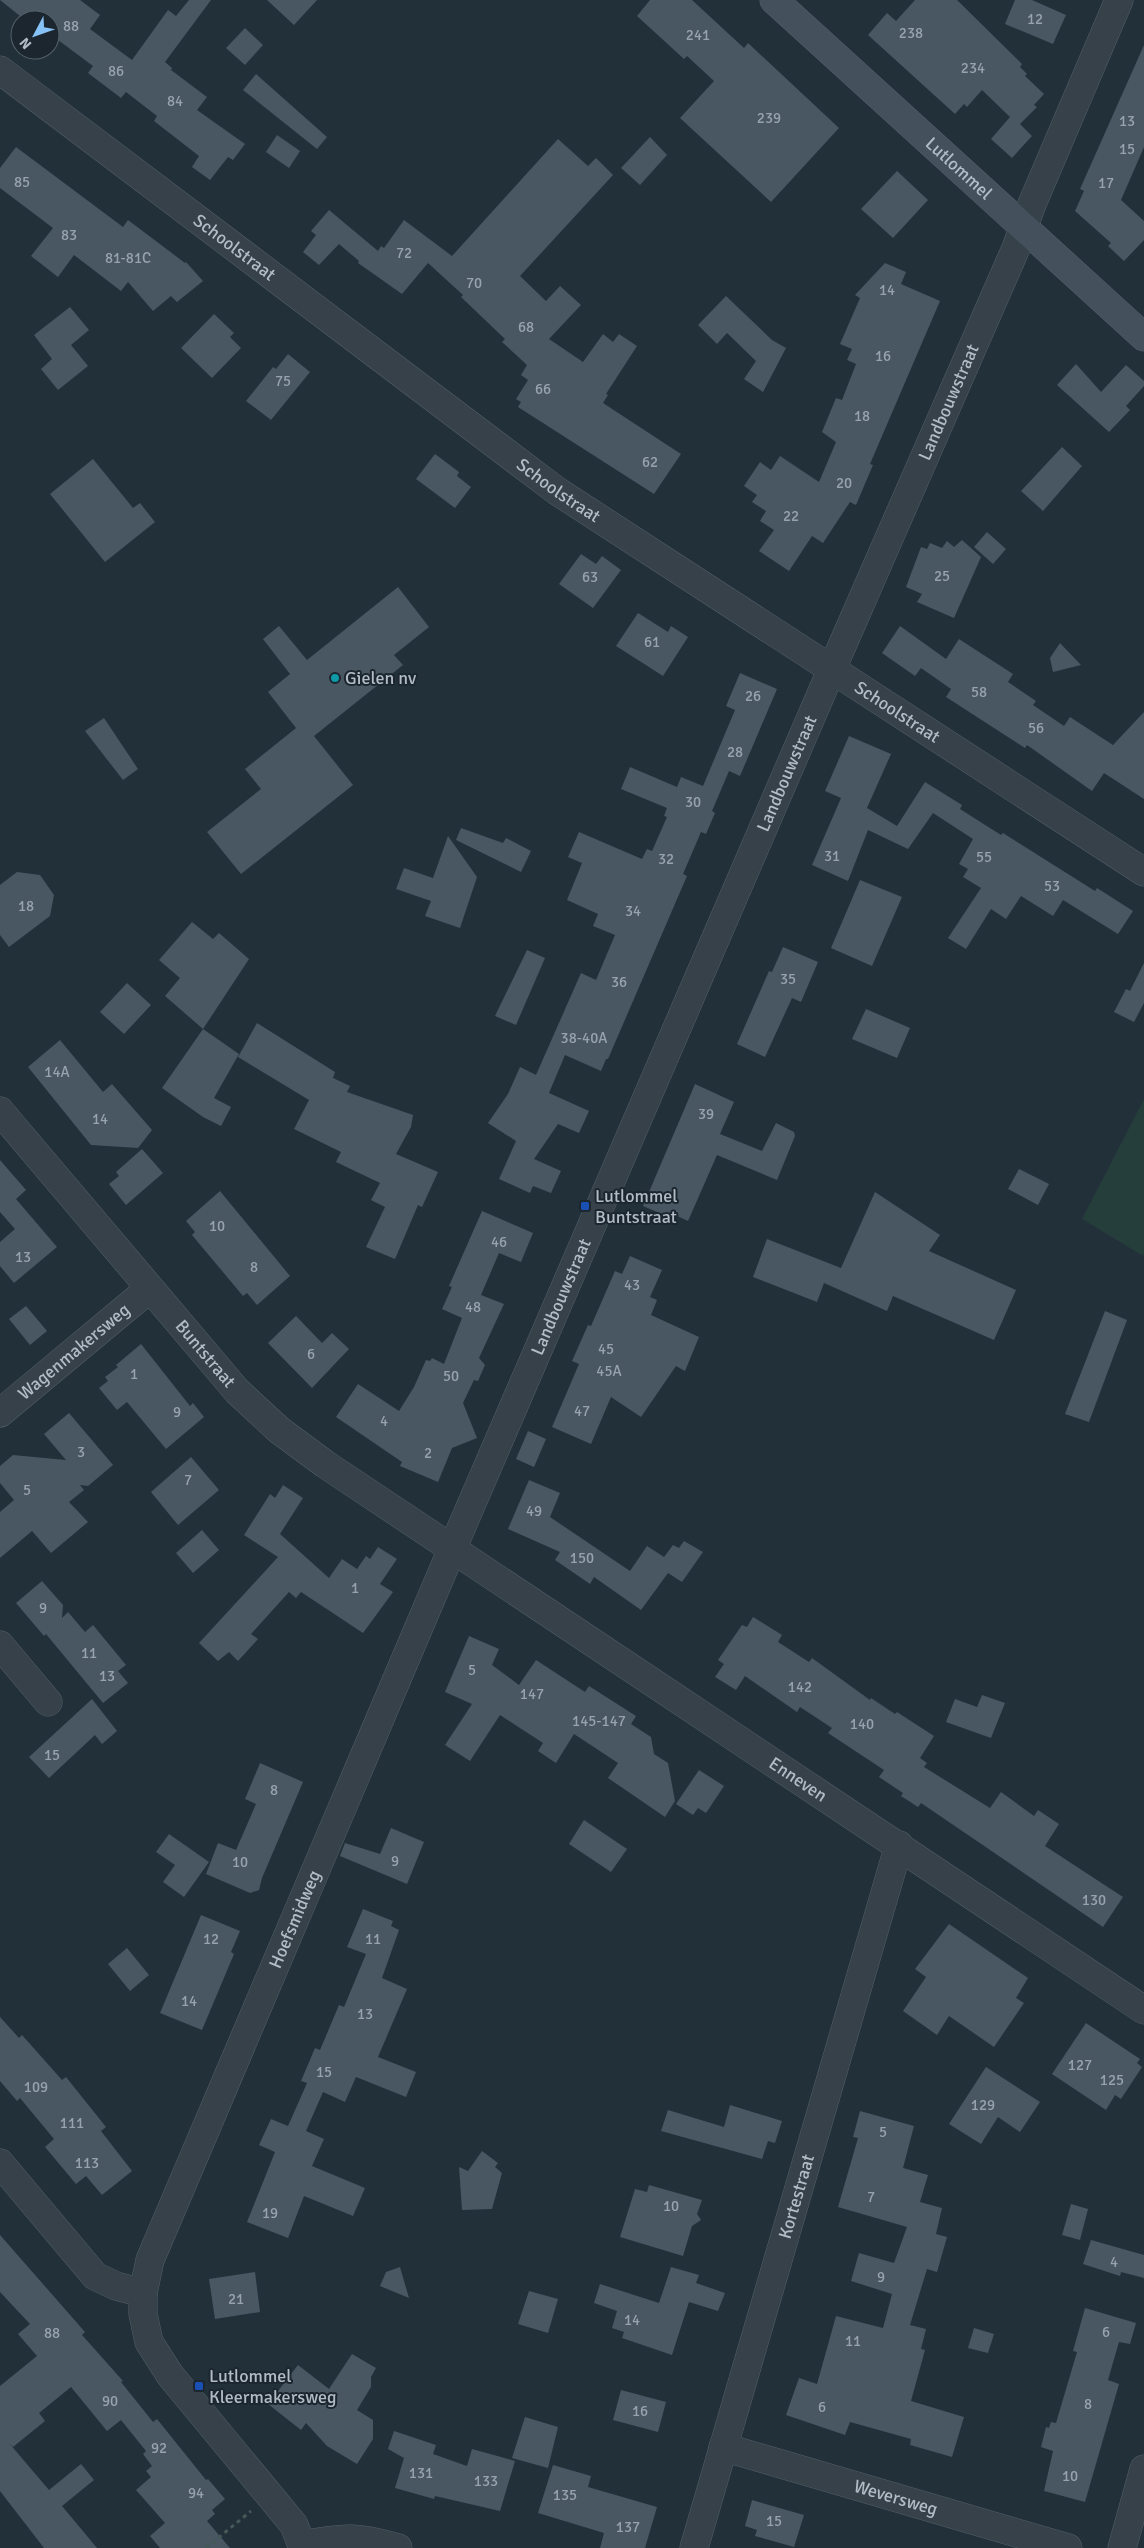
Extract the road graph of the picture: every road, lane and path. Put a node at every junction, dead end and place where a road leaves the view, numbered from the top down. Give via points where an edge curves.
1 (774, 0) edge
2 (1118, 0) edge
3 (0, 70) edge
4 (1023, 227) junction
5 (1144, 337) edge
6 (831, 671) junction
7 (1144, 872) edge
8 (0, 1111) edge
9 (149, 1289) junction
10 (0, 1413) edge
11 (453, 1548) junction
12 (0, 1645) edge
13 (48, 1702) dead end
14 (898, 1845) junction
15 (1144, 2010) edge
16 (0, 2162) edge
17 (142, 2293) junction
18 (723, 2447) junction
19 (1144, 2469) edge
20 (270, 2495) junction
21 (302, 2546) edge
22 (206, 2548) edge
23 (398, 2548) edge
24 (694, 2548) edge
25 (1068, 2548) edge
26 (1122, 2548) edge

1 - 4 main road, Lutlommel
2 - 4 street, Landbouwstraat
3 - 6 street, Schoolstraat via 557,491
4 - 5 main road, Lutlommel
4 - 6 street, Landbouwstraat
6 - 7 street, Schoolstraat
6 - 11 street, Landbouwstraat
8 - 9 street, Buntstraat
9 - 10 street, Wagenmakersweg
9 - 11 street, Buntstraat via 237,1391 279,1430
11 - 14 street, Enneven
11 - 17 street, Hoefsmidweg via 150,2260
12 - 13 street
14 - 15 street, Enneven
14 - 18 street, Kortestraat
16 - 17 street via 95,2276
17 - 20 street, Hoefsmidweg via 142,2314 149,2342 170,2375
18 - 24 street, Kortestraat
18 - 25 street, Weversweg
19 - 26 street
20 - 21 street, Hoefsmidweg via 294,2525
20 - 22 path
21 - 23 street via 343,2538 368,2539

